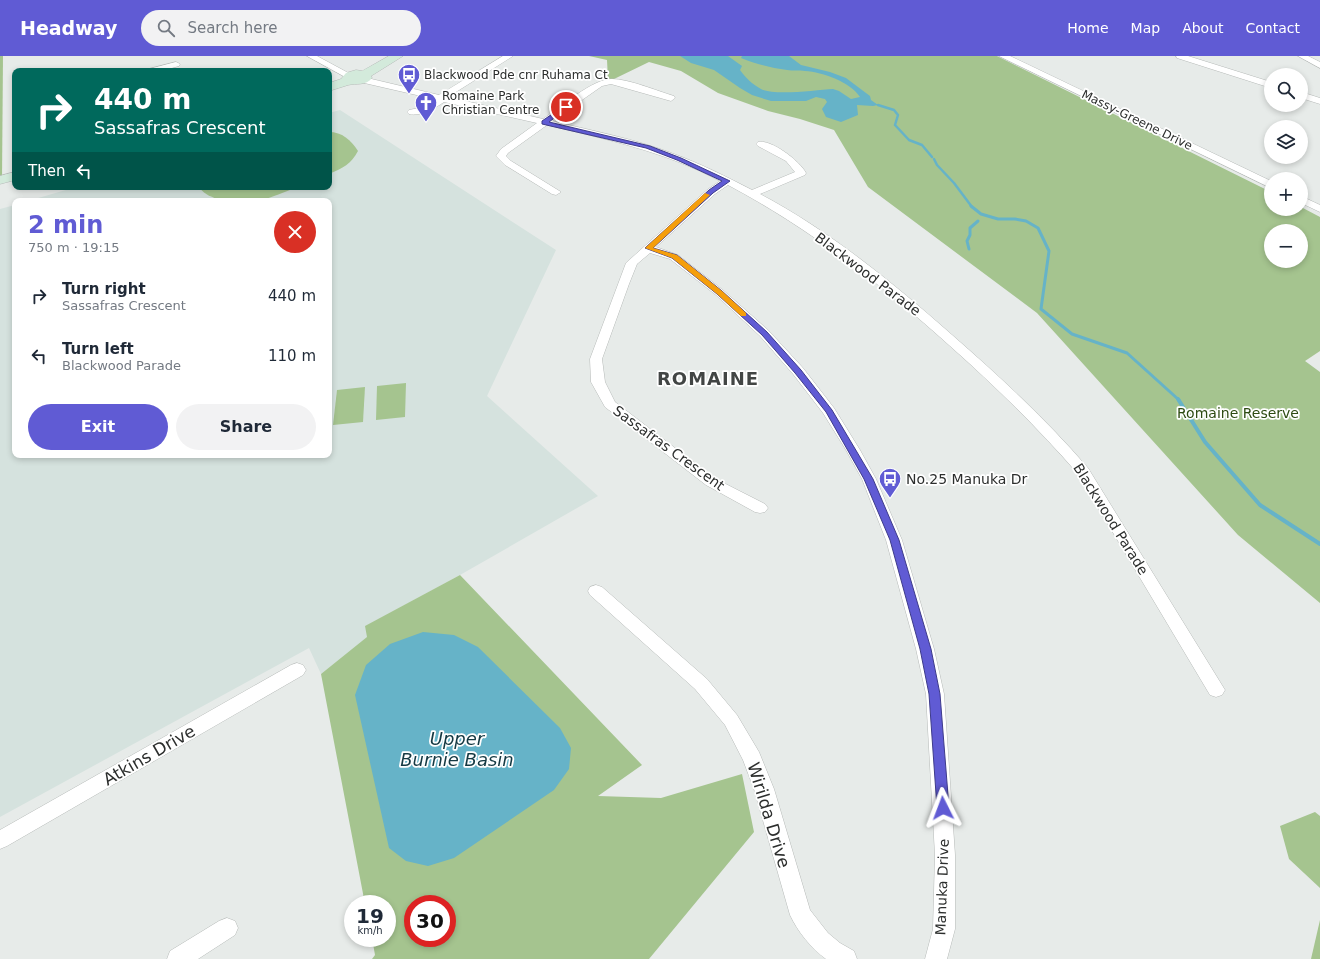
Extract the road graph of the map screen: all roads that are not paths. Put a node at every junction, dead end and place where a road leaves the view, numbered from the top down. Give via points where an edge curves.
1 (311, 56) edge
2 (397, 56) edge
3 (509, 56) edge
4 (1003, 56) edge
5 (1180, 56) edge
6 (1302, 56) edge
7 (176, 64) dead end
8 (1320, 65) edge
9 (162, 68) edge
10 (350, 78) junction
11 (363, 78) junction
12 (1264, 83) edge
13 (332, 86) edge
14 (1308, 97) edge
15 (671, 98) dead end
16 (439, 99) junction
17 (1320, 101) edge
18 (412, 112) dead end
19 (544, 122) junction
20 (761, 144) dead end
21 (12, 177) edge
22 (0, 180) edge
23 (727, 181) junction
24 (1264, 182) edge
25 (556, 192) dead end
26 (752, 194) junction
27 (1308, 202) edge
28 (1320, 208) edge
29 (648, 248) junction
30 (760, 508) dead end
31 (596, 591) dead end
32 (297, 670) dead end
33 (1216, 690) dead end
34 (0, 840) edge
35 (227, 928) dead end
36 (178, 959) edge
37 (846, 959) edge
38 (936, 959) edge

1 - 10 street
2 - 11 street
3 - 16 street
4 - 24 street, Massy-Greene Drive
5 - 12 street
6 - 8 street
7 - 9 street
10 - 11 street
10 - 13 street
11 - 16 street, Blackwood Parade
14 - 17 street
15 - 19 street via 611,81 599,84
16 - 18 street via 422,110
16 - 19 street, Blackwood Parade
19 - 23 street, Blackwood Parade via 648,147
19 - 25 street via 504,151 501,156 508,163
20 - 26 street via 788,158 798,166 801,173
21 - 22 street
23 - 26 street, Blackwood Parade
23 - 29 street, Sassafras Crescent
26 - 33 street, Blackwood Parade via 824,238 887,284 1031,413 1057,440 1083,471
27 - 28 street
29 - 30 street, Sassafras Crescent via 632,263 623,284 596,359 598,382 610,404 670,451 711,482
29 - 38 street, Manuka Drive via 674,257 720,293 764,333 798,371 829,412 853,450 869,479 894,540 935,694 945,855 944,929
31 - 37 street, Wirilda Drive via 701,684 731,720 752,758 764,789 801,915 812,934
32 - 34 street, Atkins Drive
35 - 36 street

